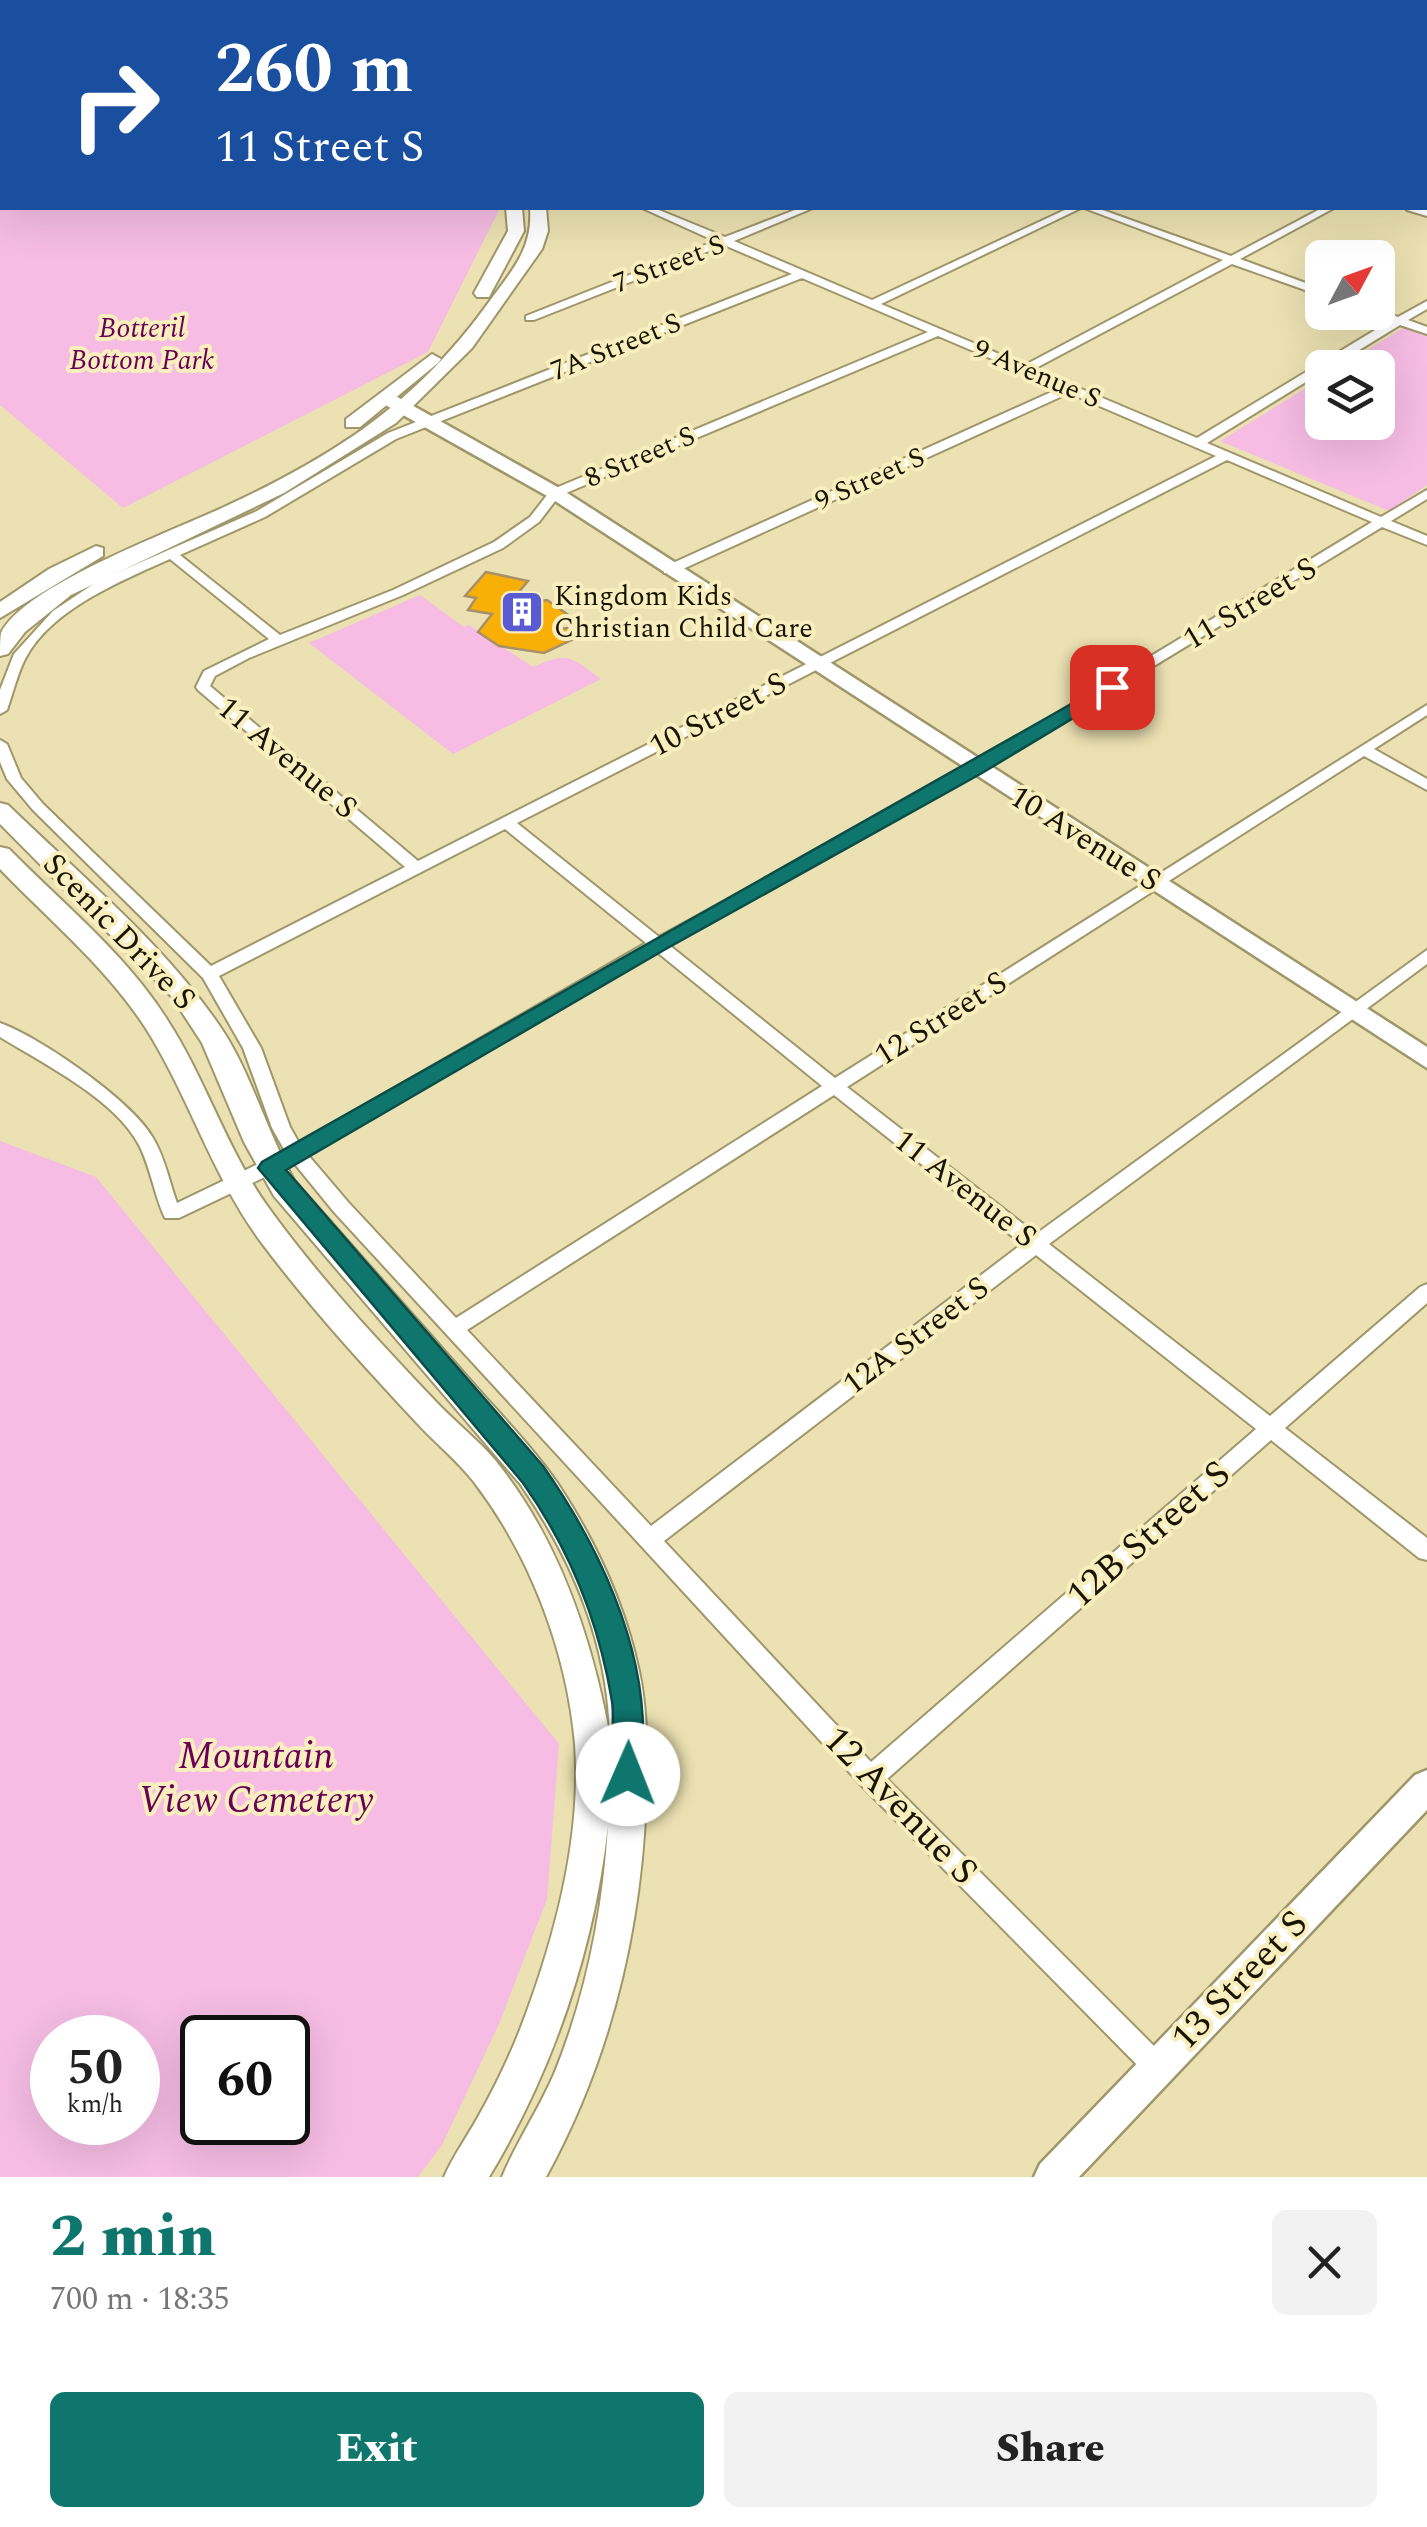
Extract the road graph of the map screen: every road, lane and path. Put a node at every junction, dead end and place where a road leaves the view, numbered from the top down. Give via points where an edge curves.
1 (514, 210) edge
2 (538, 210) edge
3 (653, 210) edge
4 (803, 210) edge
5 (1072, 210) edge
6 (1094, 210) edge
7 (1324, 210) edge
8 (727, 242) junction
9 (1231, 260) junction
10 (802, 274) junction
11 (1305, 287) edge
12 (872, 304) junction
13 (1427, 304) edge
14 (530, 318) dead end
15 (1395, 320) edge
16 (1398, 321) junction
17 (938, 332) junction
18 (1427, 332) edge
19 (1026, 369) junction
20 (1070, 388) junction
21 (396, 403) junction
22 (430, 421) junction
23 (1198, 443) junction
24 (1226, 455) junction
25 (555, 493) junction
26 (1427, 494) edge
27 (1385, 523) junction
28 (1427, 540) edge
29 (170, 554) junction
30 (669, 570) junction
31 (0, 612) edge
32 (280, 641) junction
33 (0, 649) edge
34 (817, 665) junction
35 (203, 687) joint
36 (1427, 709) edge
37 (0, 710) edge
38 (0, 744) edge
39 (1365, 750) junction
40 (975, 769) junction
41 (1427, 784) edge
42 (0, 810) edge
43 (508, 823) junction
44 (0, 855) edge
45 (416, 868) junction
46 (1155, 883) junction
47 (656, 945) junction
48 (1427, 956) edge
49 (210, 974) junction
50 (1350, 1011) junction
51 (0, 1029) edge
52 (1427, 1059) edge
53 (835, 1086) junction
54 (283, 1160) junction
55 (236, 1184) junction
56 (1035, 1245) junction
57 (1427, 1292) edge
58 (455, 1328) junction
59 (1269, 1430) junction
60 (649, 1540) junction
61 (1427, 1551) edge
62 (870, 1778) junction
63 (1421, 1804) edge
64 (1158, 2067) junction
65 (464, 2177) edge
66 (523, 2177) edge
67 (1053, 2177) edge

1 - 21 main road via 516,231 506,256 471,312
2 - 21 main road via 540,232 523,266 458,357
3 - 8 street, 9 Avenue S
4 - 8 street, 7 Street S
5 - 12 street
6 - 9 street
7 - 9 street
8 - 10 street, 9 Avenue S
8 - 14 street, 7 Street S
9 - 11 street
9 - 19 street
10 - 12 street, 9 Avenue S
10 - 22 street, 7A Street S
12 - 17 street, 9 Avenue S
13 - 16 street
15 - 16 street
16 - 18 street
16 - 23 street
17 - 19 street, 9 Avenue S
17 - 25 street, 8 Street S
19 - 20 street, 9 Avenue S
20 - 23 street, 9 Avenue S
20 - 30 street, 9 Street S
21 - 22 street, 10 Avenue S
21 - 31 main road via 279,468 91,554
21 - 33 main road via 288,483 82,579
22 - 25 street, 10 Avenue S
22 - 29 street via 392,436 261,514
23 - 24 street, 9 Avenue S
24 - 27 street, 9 Avenue S
24 - 34 street, 10 Street S
25 - 30 street, 10 Avenue S
25 - 32 street, 8 Street S via 548,508 494,549
26 - 27 street, 11 Street S
27 - 28 street, 9 Avenue S
27 - 40 street, 11 Street S
29 - 32 street
29 - 37 street via 103,584 58,614 19,657
30 - 34 street, 10 Avenue S
32 - 35 street, 8 Street S via 216,670
34 - 40 street, 10 Avenue S
34 - 43 street, 10 Street S
35 - 45 street, 11 Avenue S
36 - 39 street, 12 Street S
38 - 49 street, Scenic Drive S via 14,779 38,806
39 - 41 street
39 - 46 street, 12 Street S
40 - 46 street, 10 Avenue S
40 - 47 street, 11 Street S
42 - 54 main road, Scenic Drive S via 200,1015
43 - 45 street, 10 Street S
43 - 47 street, 11 Avenue S
44 - 55 main road, Scenic Drive S via 156,1022
45 - 49 street, 10 Street S
46 - 50 street, 10 Avenue S
46 - 53 street, 12 Street S
47 - 53 street, 11 Avenue S
47 - 54 street, 11 Street S
48 - 50 street, 12A Street S
49 - 54 street, Scenic Drive S via 252,1048 281,1128
50 - 52 street, 10 Avenue S
50 - 56 street, 12A Street S
51 - 55 street, 11 Street S via 134,1124 147,1141 172,1213
53 - 56 street, 11 Avenue S
53 - 58 street, 12 Street S
54 - 55 street, 11 Street S
54 - 58 street, Scenic Drive S
54 - 66 main road, Scenic Drive S via 556,1508 590,1574 620,1661 629,1717 620,1914 583,2052
55 - 65 main road, Scenic Drive S via 272,1235 489,1477 562,1606 578,1666 594,1748 577,1900 520,2074
56 - 59 street, 11 Avenue S
56 - 60 street, 12A Street S
57 - 59 street, 12B Street S
58 - 60 street, Scenic Drive S
59 - 61 street, 11 Avenue S
59 - 62 street, 12B Street S
60 - 62 street, 12 Avenue S
62 - 64 street, 12 Avenue S
63 - 64 street, 13 Street S
64 - 67 street, 13 Street S

